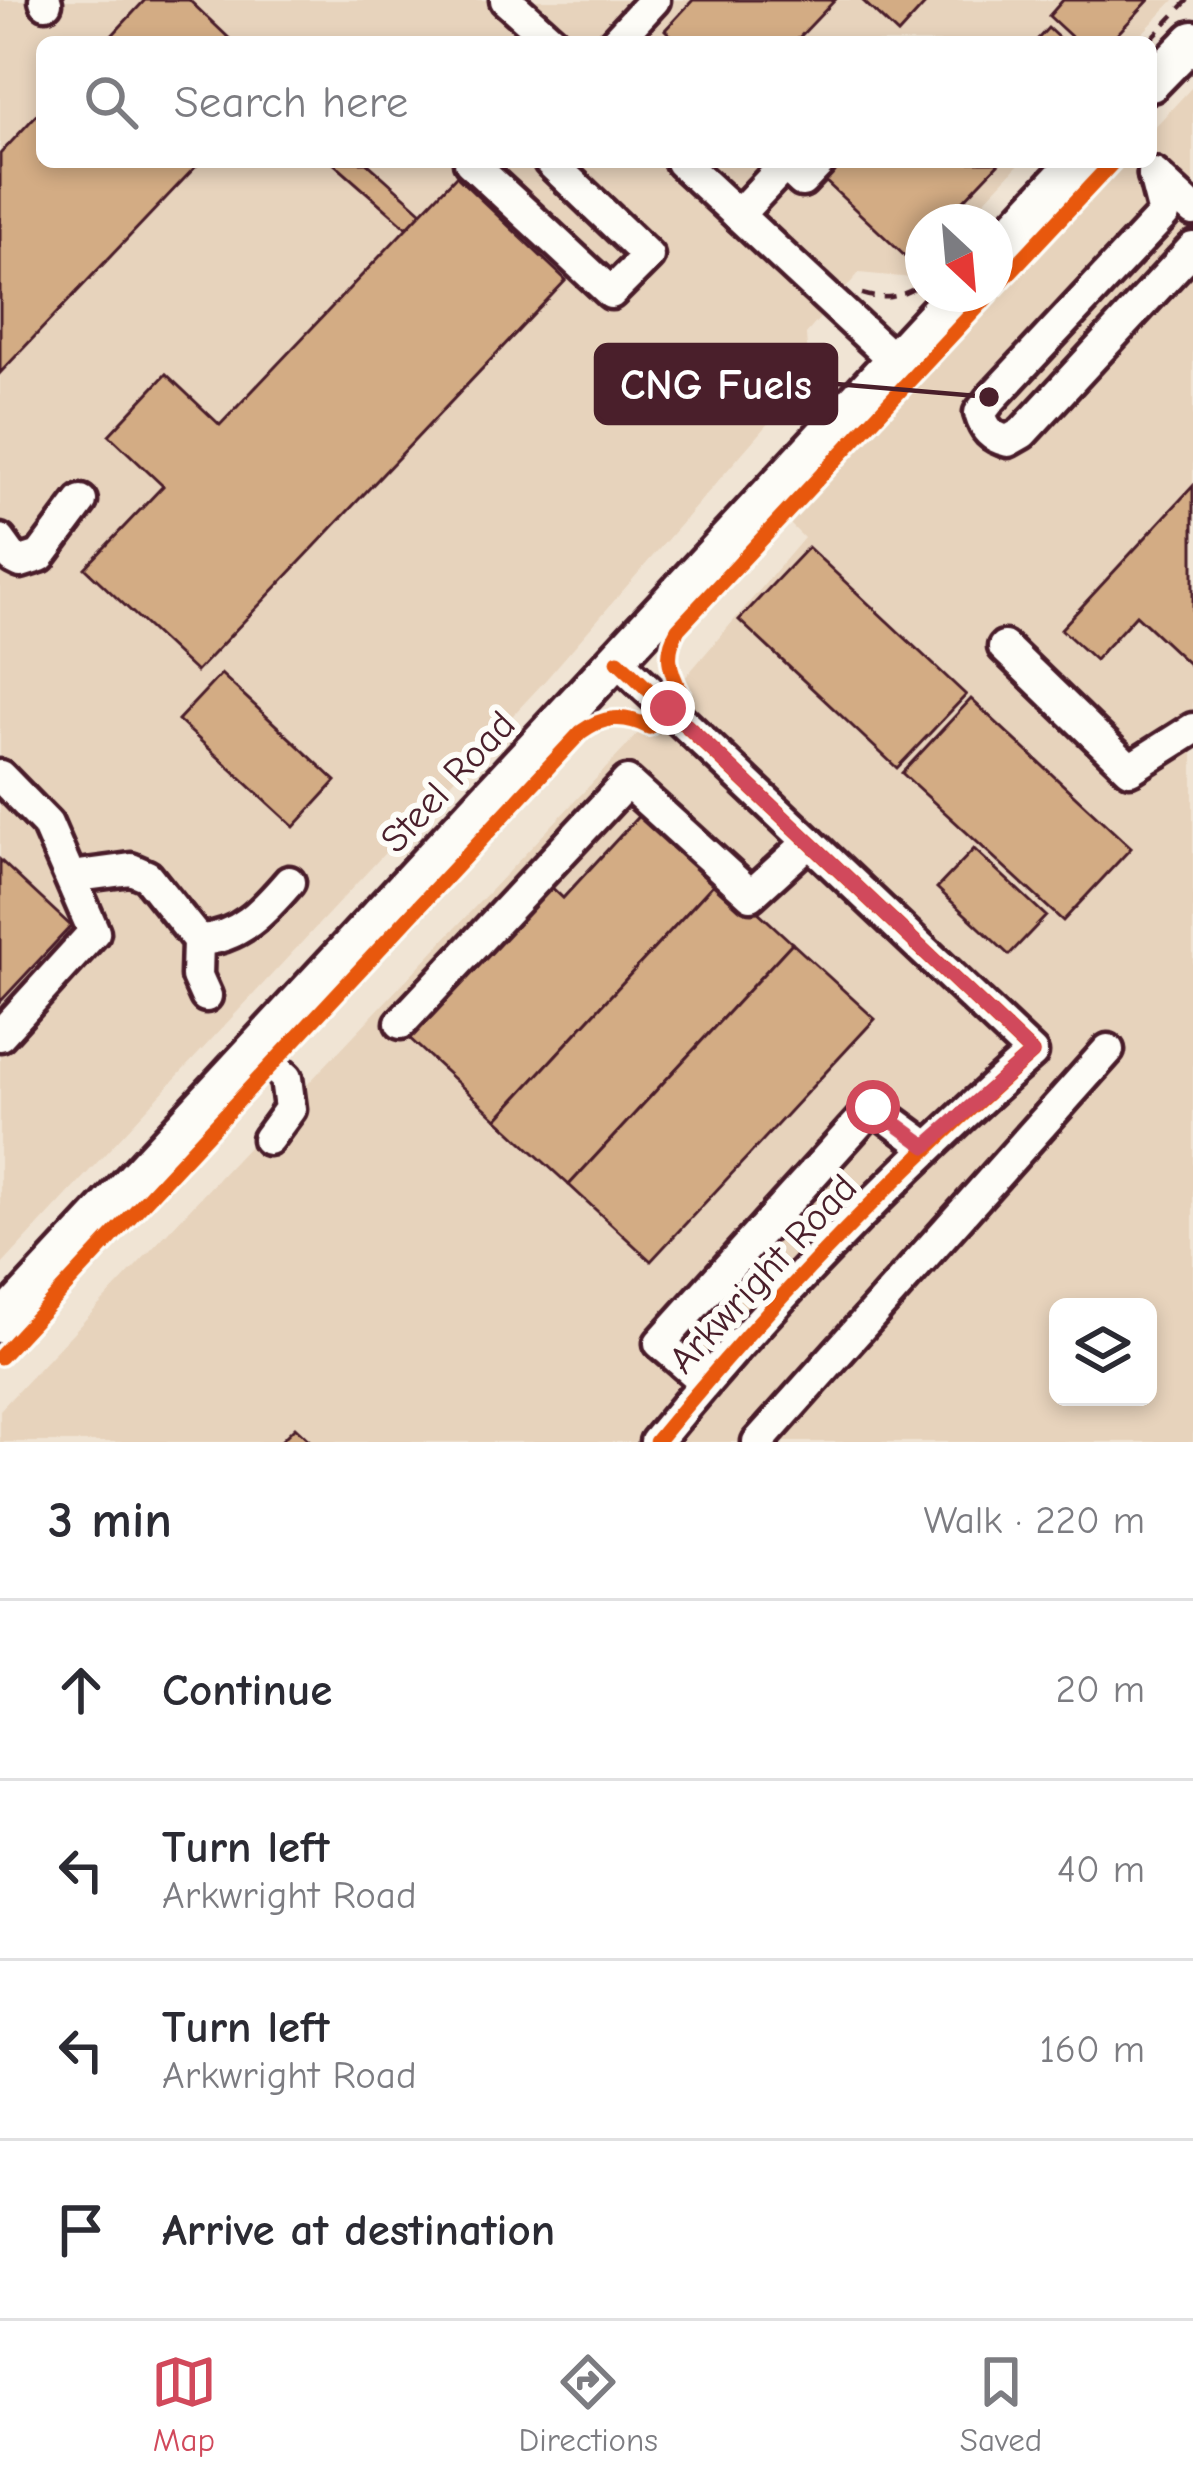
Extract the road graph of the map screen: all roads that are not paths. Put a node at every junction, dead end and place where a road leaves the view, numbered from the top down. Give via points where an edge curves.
1 (506, 0) edge
2 (654, 0) edge
3 (536, 36) edge
4 (621, 36) edge
5 (1193, 40) edge
6 (1157, 77) edge
7 (477, 168) edge
8 (556, 168) edge
9 (687, 168) edge
10 (782, 168) edge
11 (788, 168) edge
12 (814, 168) edge
13 (1070, 168) edge
14 (1147, 168) edge
15 (1193, 210) edge
16 (738, 215) junction
17 (1013, 230) edge
18 (1193, 248) edge
19 (938, 312) edge
20 (894, 360) junction
21 (81, 501) dead end
22 (0, 540) edge
23 (1004, 647) dead end
24 (618, 661) junction
25 (1193, 729) edge
26 (0, 776) edge
27 (809, 842) junction
28 (71, 877) junction
29 (289, 882) dead end
30 (198, 940) junction
31 (206, 996) dead end
32 (400, 1024) dead end
33 (0, 1035) edge
34 (1108, 1050) dead end
35 (255, 1051) junction
36 (268, 1139) dead end
37 (926, 1146) junction
38 (0, 1324) edge
39 (705, 1382) junction
40 (656, 1442) edge
41 (758, 1442) edge

1 - 3 street
2 - 4 street
5 - 6 main road
7 - 8 street via 611,292 648,256
9 - 16 street
10 - 16 street
11 - 12 street via 802,181
13 - 17 main road
14 - 15 street
14 - 18 street via 1164,214 990,400 980,413 984,428 1008,441 1022,433
16 - 20 street
19 - 20 main road, Steel Road
20 - 24 main road, Steel Road
21 - 22 street via 40,556 21,562
23 - 25 street via 1130,769
24 - 27 street, Arkwright Road
24 - 35 main road, Steel Road
26 - 28 street via 47,824
27 - 32 street via 751,896 627,782
27 - 37 street, Arkwright Road via 1032,1053
28 - 30 street via 131,869 147,876
28 - 33 street via 94,932
29 - 30 street via 242,928
30 - 31 street via 197,976
34 - 41 street
35 - 36 street via 286,1078 290,1108
35 - 38 main road, Steel Road
37 - 39 street, Arkwright Road
37 - 39 street via 873,1107 660,1343
39 - 40 street, Arkwright Road

